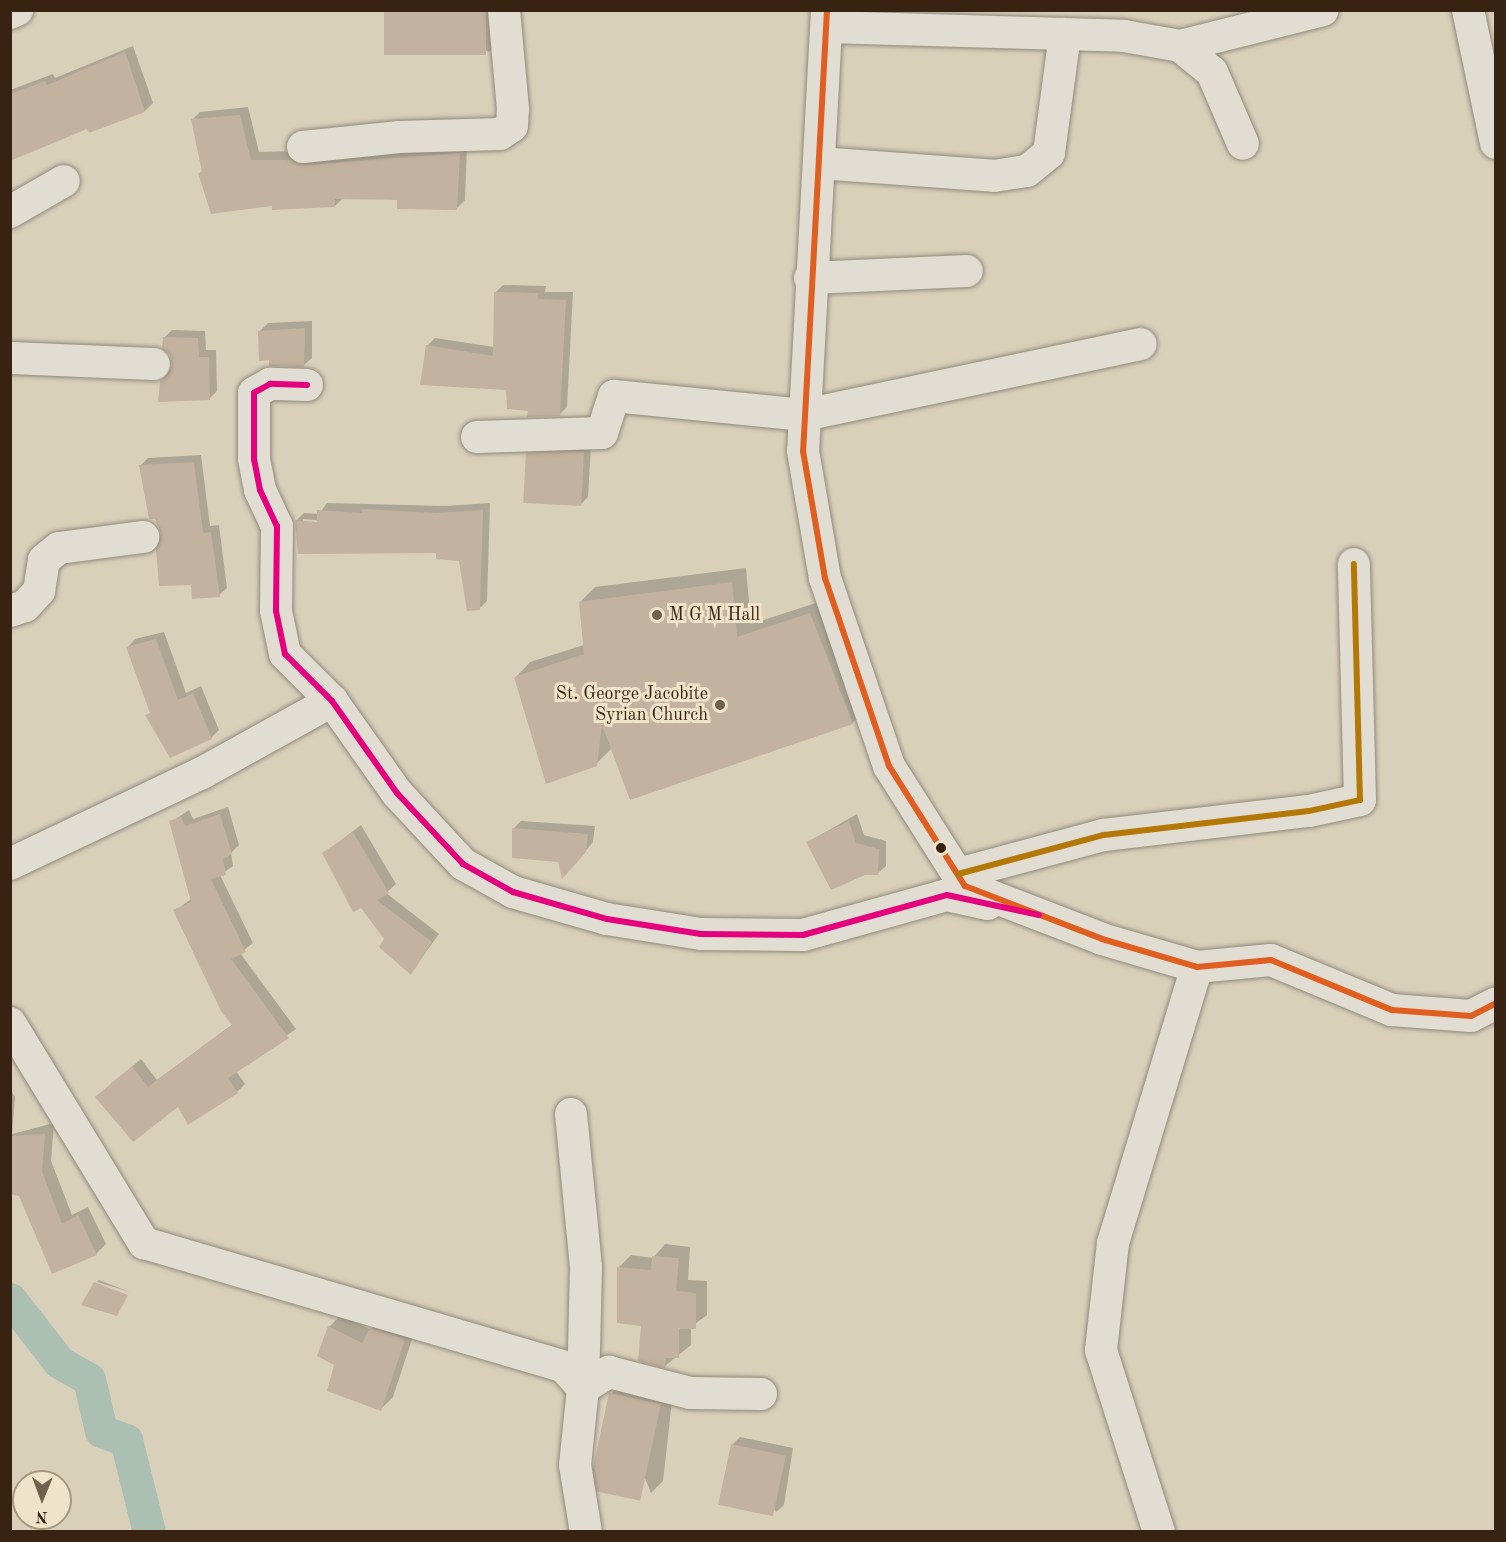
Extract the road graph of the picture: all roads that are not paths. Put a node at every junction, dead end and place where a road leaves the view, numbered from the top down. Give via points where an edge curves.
1 (17, 10) edge
2 (504, 10) edge
3 (1323, 10) edge
4 (1468, 10) edge
5 (10, 13) edge
6 (827, 19) edge
7 (1065, 34) junction
8 (1179, 46) junction
9 (1496, 143) edge
10 (1243, 144) dead end
11 (303, 147) dead end
12 (819, 163) junction
13 (64, 182) dead end
14 (10, 212) edge
15 (968, 271) dead end
16 (810, 278) junction
17 (1142, 344) dead end
18 (10, 358) edge
19 (154, 364) dead end
20 (307, 385) dead end
21 (804, 415) junction
22 (477, 436) dead end
23 (143, 537) dead end
24 (1354, 564) dead end
25 (10, 611) edge
26 (333, 701) junction
27 (10, 864) edge
28 (958, 874) junction
29 (1039, 915) junction
30 (1197, 967) junction
31 (1496, 1003) edge
32 (10, 1023) edge
33 (571, 1114) dead end
34 (583, 1388) junction
35 (761, 1394) dead end
36 (586, 1532) edge
37 (1159, 1532) edge

1 - 5 street
2 - 11 street via 512,126 500,134 399,137
3 - 8 street
4 - 9 street
6 - 7 street
6 - 12 street
7 - 8 street via 1124,36
7 - 12 street via 1049,153 1027,171 994,176
8 - 10 street via 1212,72
12 - 16 street
13 - 14 street
15 - 16 street
16 - 21 street
17 - 21 street
18 - 19 street
20 - 26 street via 270,384 254,393 255,459 260,490 277,526 276,611 285,654
21 - 22 street via 614,396 602,433
21 - 28 street via 804,451 825,578 889,766
23 - 25 street via 59,548 44,560 39,591 25,606
24 - 28 street via 1360,800 1297,813 1104,835
26 - 27 street via 202,773
26 - 29 street via 397,794 463,864 513,892 607,920 701,934 803,935 947,895
28 - 29 street via 965,886
29 - 30 street via 1102,939
30 - 31 street via 1272,960 1392,1010 1471,1016
30 - 37 street via 1113,1243 1101,1350
32 - 34 street via 144,1243 564,1367
33 - 34 street via 586,1267
34 - 35 street via 609,1372 690,1393
34 - 36 street via 574,1465

